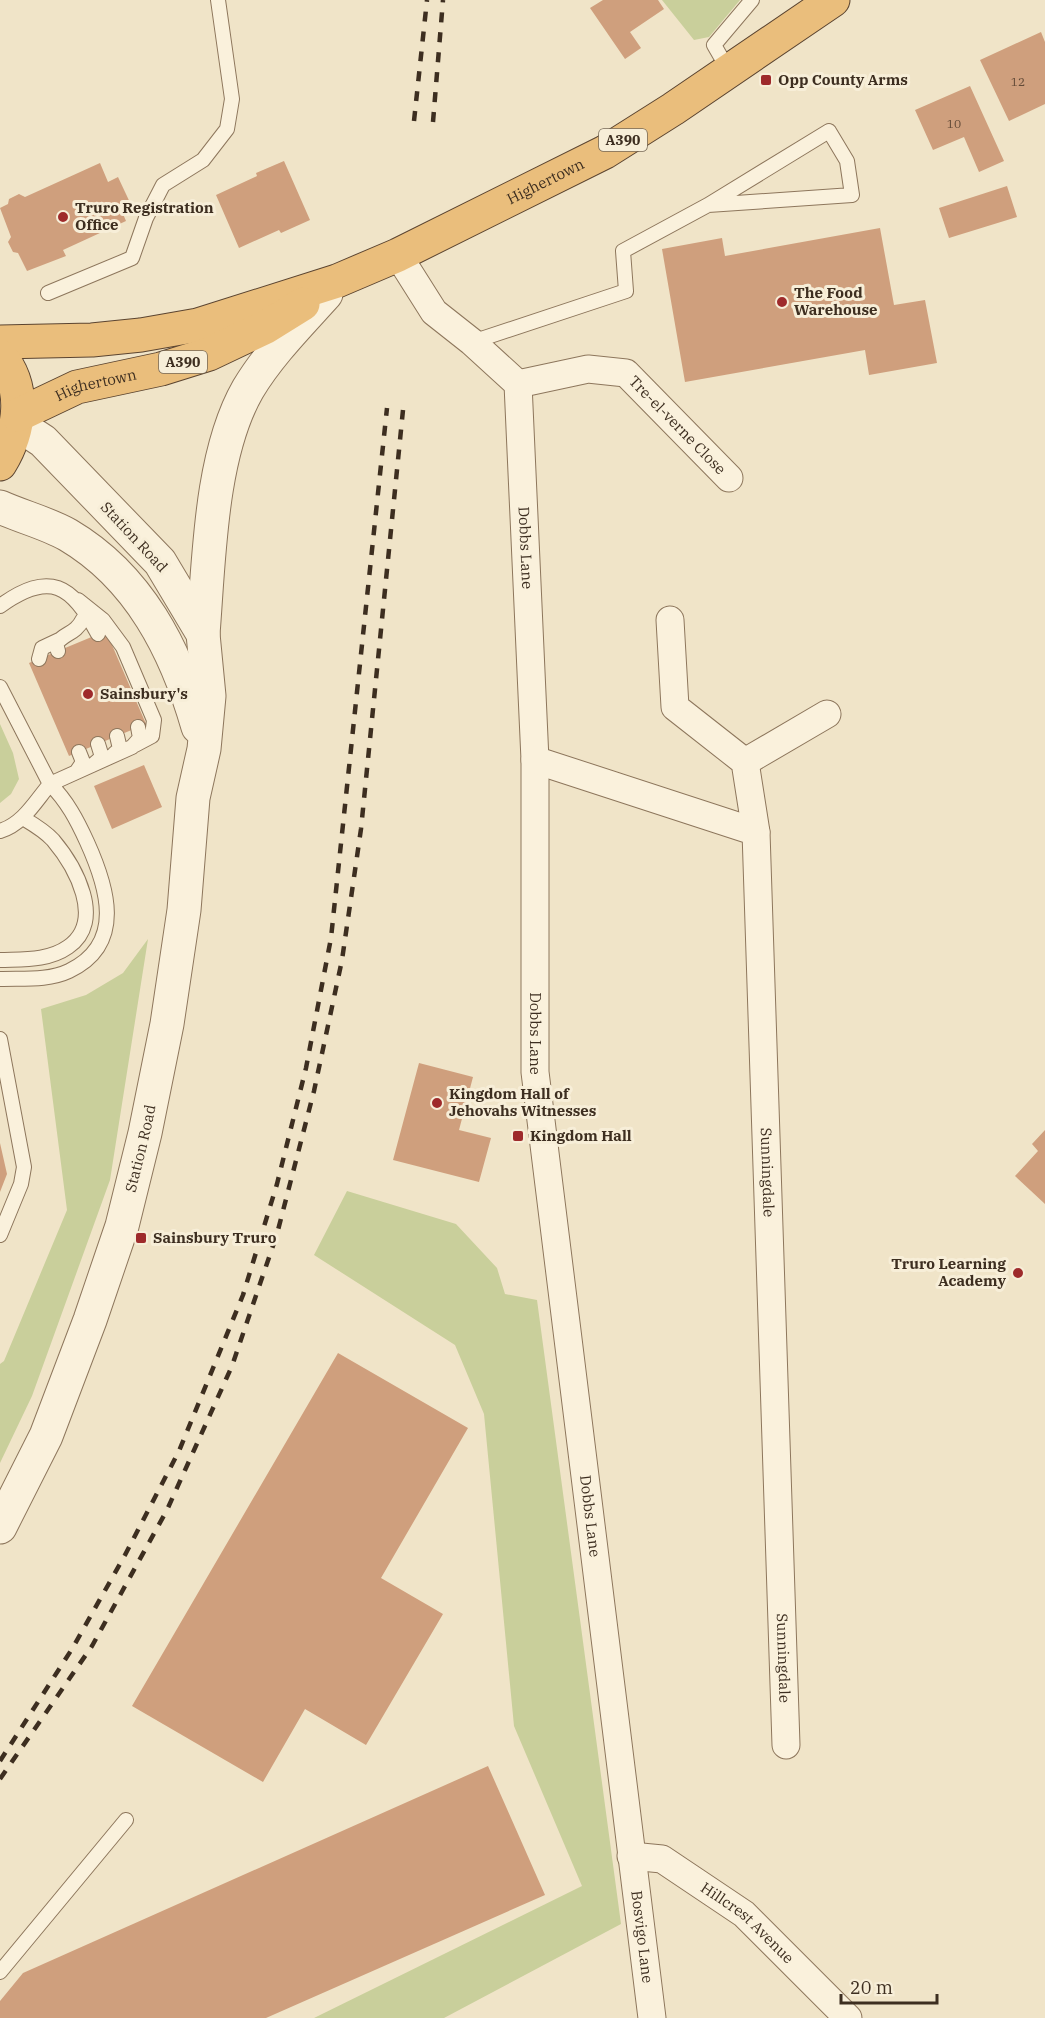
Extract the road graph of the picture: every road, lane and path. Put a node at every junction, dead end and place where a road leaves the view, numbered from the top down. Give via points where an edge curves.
1 (218, 0) edge
2 (752, 0) edge
3 (833, 0) edge
4 (729, 71) junction
5 (708, 206) junction
6 (398, 255) junction
7 (337, 281) junction
8 (48, 293) dead end
9 (0, 342) edge
10 (472, 342) junction
11 (0, 356) edge
12 (518, 384) junction
13 (18, 420) junction
14 (0, 464) edge
15 (729, 478) dead end
16 (0, 507) edge
17 (78, 600) junction
18 (0, 606) edge
19 (83, 619) junction
20 (670, 620) dead end
21 (98, 634) dead end
22 (203, 634) junction
23 (78, 643) dead end
24 (39, 659) dead end
25 (0, 687) edge
26 (827, 714) dead end
27 (138, 727) dead end
28 (117, 736) dead end
29 (98, 744) dead end
30 (132, 747) junction
31 (204, 749) junction
32 (79, 752) dead end
33 (114, 754) junction
34 (536, 760) junction
35 (746, 762) junction
36 (96, 763) junction
37 (77, 771) junction
38 (50, 784) junction
39 (23, 818) junction
40 (0, 831) edge
41 (756, 832) junction
42 (0, 960) edge
43 (0, 979) edge
44 (0, 1039) edge
45 (0, 1235) edge
46 (0, 1527) edge
47 (786, 1745) dead end
48 (126, 1820) dead end
49 (631, 1856) junction
50 (0, 1972) edge
51 (652, 2018) edge
52 (848, 2018) edge

1 - 8 lane via 232,99 227,129 203,160 163,185 132,258
2 - 4 lane via 714,45
3 - 4 highway, Highertown / A390
4 - 6 highway, Highertown / A390 via 604,152
5 - 5 lane via 829,131 847,161 852,195
5 - 10 lane via 623,251 626,291
6 - 7 highway, Highertown / A390
6 - 10 street via 434,312
7 - 9 highway, Highertown / A390 via 198,325 92,340
7 - 13 highway, Highertown / A390 via 266,327 209,354 77,387
7 - 22 street via 274,353 248,391 232,428 213,511
10 - 12 street
11 - 13 highway via 16,388
12 - 15 street, Tre-el-verne Close via 588,369 626,373
12 - 34 street, Dobbs Lane
13 - 14 highway
13 - 22 street, Station Road via 44,441 160,562
16 - 31 street, Station Road via 65,533 89,548 150,612 187,688
17 - 18 lane via 61,588 45,585 33,586
17 - 19 lane
17 - 21 lane
17 - 30 lane via 118,638 154,720 152,736
19 - 23 lane
19 - 24 lane via 58,645 42,648
20 - 35 street via 675,707
22 - 31 street, Station Road via 209,696
25 - 38 lane
26 - 35 street
27 - 30 lane via 140,738
28 - 33 lane via 120,749
29 - 36 lane via 102,757
30 - 33 lane
31 - 46 street, Station Road via 193,798 184,910 167,1024 122,1226 46,1436
32 - 37 lane via 83,762
33 - 36 lane
34 - 41 street
34 - 49 street, Dobbs Lane via 535,1072
35 - 41 street, Sunningdale
36 - 37 lane
37 - 38 lane
38 - 39 lane
38 - 43 lane via 64,797 100,868 108,901 104,930 96,947 80,964 62,974
39 - 40 lane
39 - 42 lane via 52,839 63,856 85,900 85,922 79,936 67,948 50,956
41 - 47 street, Sunningdale
44 - 45 lane via 24,1167
48 - 50 lane
49 - 51 street, Bosvigo Lane
49 - 52 street, Hillcrest Avenue via 662,1859 744,1914

